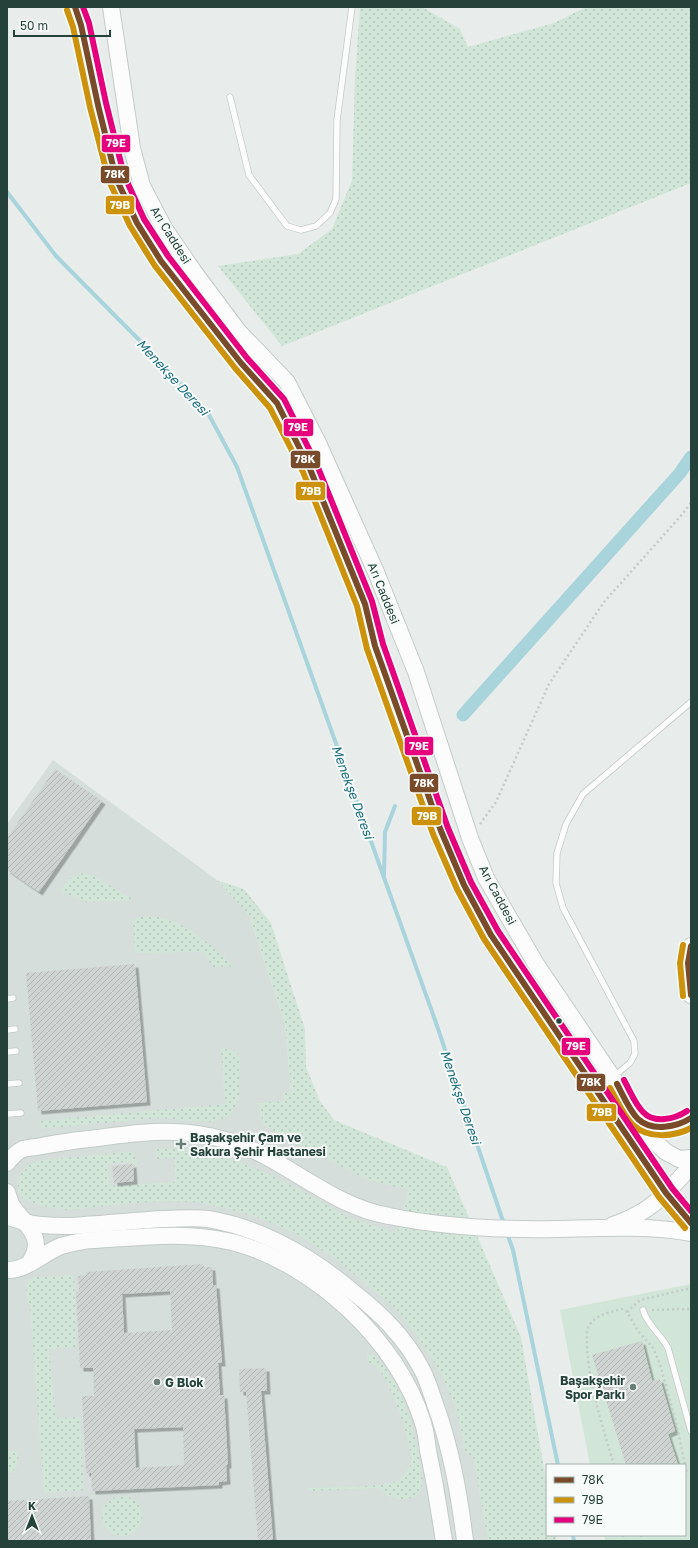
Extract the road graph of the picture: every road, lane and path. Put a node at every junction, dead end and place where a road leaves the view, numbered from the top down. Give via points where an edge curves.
1 (75, 7) edge
2 (110, 7) edge
3 (352, 7) edge
4 (230, 97) dead end
5 (691, 503) edge
6 (691, 702) edge
7 (470, 838) junction
8 (691, 946) edge
9 (691, 995) edge
10 (15, 1029) dead end
11 (7, 1030) edge
12 (16, 1051) dead end
13 (7, 1052) edge
14 (613, 1078) junction
15 (19, 1083) dead end
16 (7, 1084) edge
17 (21, 1113) dead end
18 (7, 1114) edge
19 (691, 1118) edge
20 (638, 1119) junction
21 (691, 1158) edge
22 (7, 1164) edge
23 (691, 1166) edge
24 (7, 1192) edge
25 (666, 1193) junction
26 (7, 1217) edge
27 (691, 1222) edge
28 (26, 1223) junction
29 (605, 1228) junction
30 (691, 1233) edge
31 (30, 1262) junction
32 (7, 1270) edge
33 (691, 1288) edge
34 (640, 1300) junction
35 (691, 1309) edge
36 (643, 1310) junction
37 (627, 1312) junction
38 (691, 1431) edge
39 (614, 1464) edge
40 (685, 1464) edge
41 (444, 1541) edge
42 (465, 1541) edge

1 - 25 main road, Arı Caddesi via 116,178 137,223 161,261 241,363 277,403 310,469 365,604 378,653 464,885 491,935
2 - 7 main road, Arı Caddesi via 132,148 142,186 164,228 203,284 238,331 287,382 318,443 376,572 416,672
3 - 4 lane via 337,120 336,199 330,213 316,226 301,230 286,226 249,175
5 - 7 path via 604,602 549,684 496,802
6 - 14 lane via 583,794 566,824 557,853 556,883 563,908 634,1041 636,1054
7 - 14 main road, Arı Caddesi via 486,878 536,964
8 - 9 main road via 688,963
10 - 11 lane
12 - 13 lane
14 - 20 main road, Arı Caddesi
15 - 16 lane
17 - 18 lane
19 - 20 main road via 665,1127 651,1125
20 - 21 main road, Arı Caddesi via 666,1152 679,1159
22 - 29 main road via 23,1149 59,1143 140,1133 194,1133 239,1144 266,1156 327,1193 356,1207 388,1216 491,1228
23 - 25 main road
24 - 28 main road via 12,1206
25 - 27 main road, Arı Caddesi
25 - 29 main road via 652,1206 629,1220
26 - 28 main road
28 - 31 main road via 32,1232 36,1247
28 - 42 main road via 71,1226 206,1219 284,1244 335,1276 384,1318 398,1333 422,1369 448,1443
29 - 30 main road
31 - 32 main road via 21,1268
31 - 41 main road via 61,1246 84,1240 189,1236 240,1245 282,1261 309,1278 352,1313 371,1334 396,1366 408,1388 423,1424
33 - 34 path
34 - 36 path
34 - 37 path
35 - 36 path
36 - 38 lane via 645,1318 668,1348
37 - 39 path via 622,1309 596,1317 587,1331 588,1361
37 - 40 path via 638,1331 653,1348 660,1364

